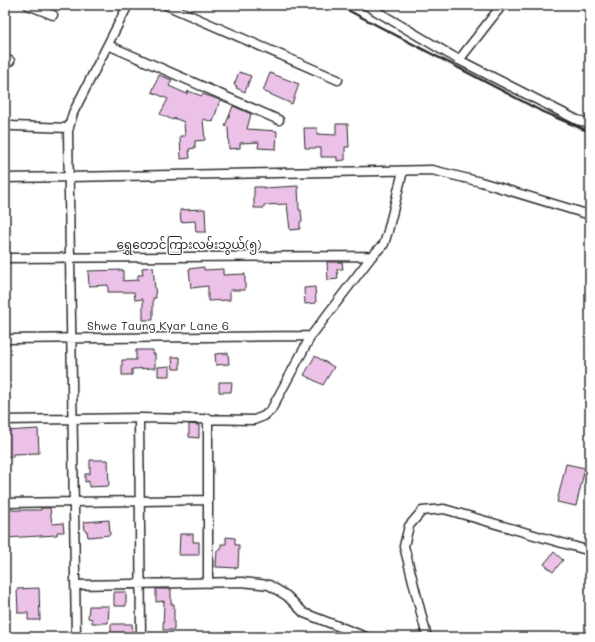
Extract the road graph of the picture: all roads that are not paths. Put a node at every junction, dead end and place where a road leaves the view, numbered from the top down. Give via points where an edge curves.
1 (28, 5) edge
2 (128, 5) edge
3 (166, 5) edge
4 (366, 5) edge
5 (502, 5) edge
6 (53, 14) dead end
7 (108, 45) junction
8 (459, 60) junction
9 (338, 80) dead end
10 (279, 120) dead end
11 (590, 123) edge
12 (5, 125) edge
13 (69, 128) junction
14 (403, 171) junction
15 (69, 177) junction
16 (5, 178) edge
17 (590, 215) edge
18 (372, 256) junction
19 (5, 258) edge
20 (71, 258) junction
21 (312, 336) junction
22 (72, 338) junction
23 (5, 339) edge
24 (140, 418) junction
25 (208, 418) junction
26 (74, 419) junction
27 (5, 420) edge
28 (208, 500) junction
29 (75, 501) junction
30 (140, 501) junction
31 (5, 503) edge
32 (590, 551) edge
33 (208, 582) junction
34 (142, 584) junction
35 (76, 585) junction
36 (76, 637) edge
37 (141, 637) edge
38 (366, 637) edge
39 (425, 637) edge

1 - 6 street
2 - 7 street
3 - 9 street
4 - 8 street
5 - 8 street
7 - 10 street
7 - 13 street via 73,113
8 - 11 street via 570,116
12 - 13 street
13 - 15 street
14 - 15 street
14 - 17 street via 432,170
14 - 18 street via 384,244
15 - 16 street
15 - 20 street
18 - 20 street, ရွှေတောင်ကြားလမ်းသွယ်(၅)
18 - 21 street
19 - 20 street, ရွှေတောင်ကြားလမ်းသွယ်(၅)
20 - 22 street
21 - 22 street, Shwe Taung Kyar Lane 6
21 - 25 street via 271,410 264,416 254,420
22 - 23 street, Shwe Taung Kyar Lane 6
22 - 26 street
24 - 25 street
24 - 26 street
24 - 30 street
25 - 28 street
26 - 27 street
26 - 29 street
28 - 30 street
28 - 33 street
29 - 30 street
29 - 31 street
29 - 35 street
30 - 34 street
32 - 39 street via 444,509 422,511 409,526 404,546 426,632
33 - 34 street
33 - 38 street via 269,585 287,596 304,613
34 - 35 street
34 - 37 street
35 - 36 street

